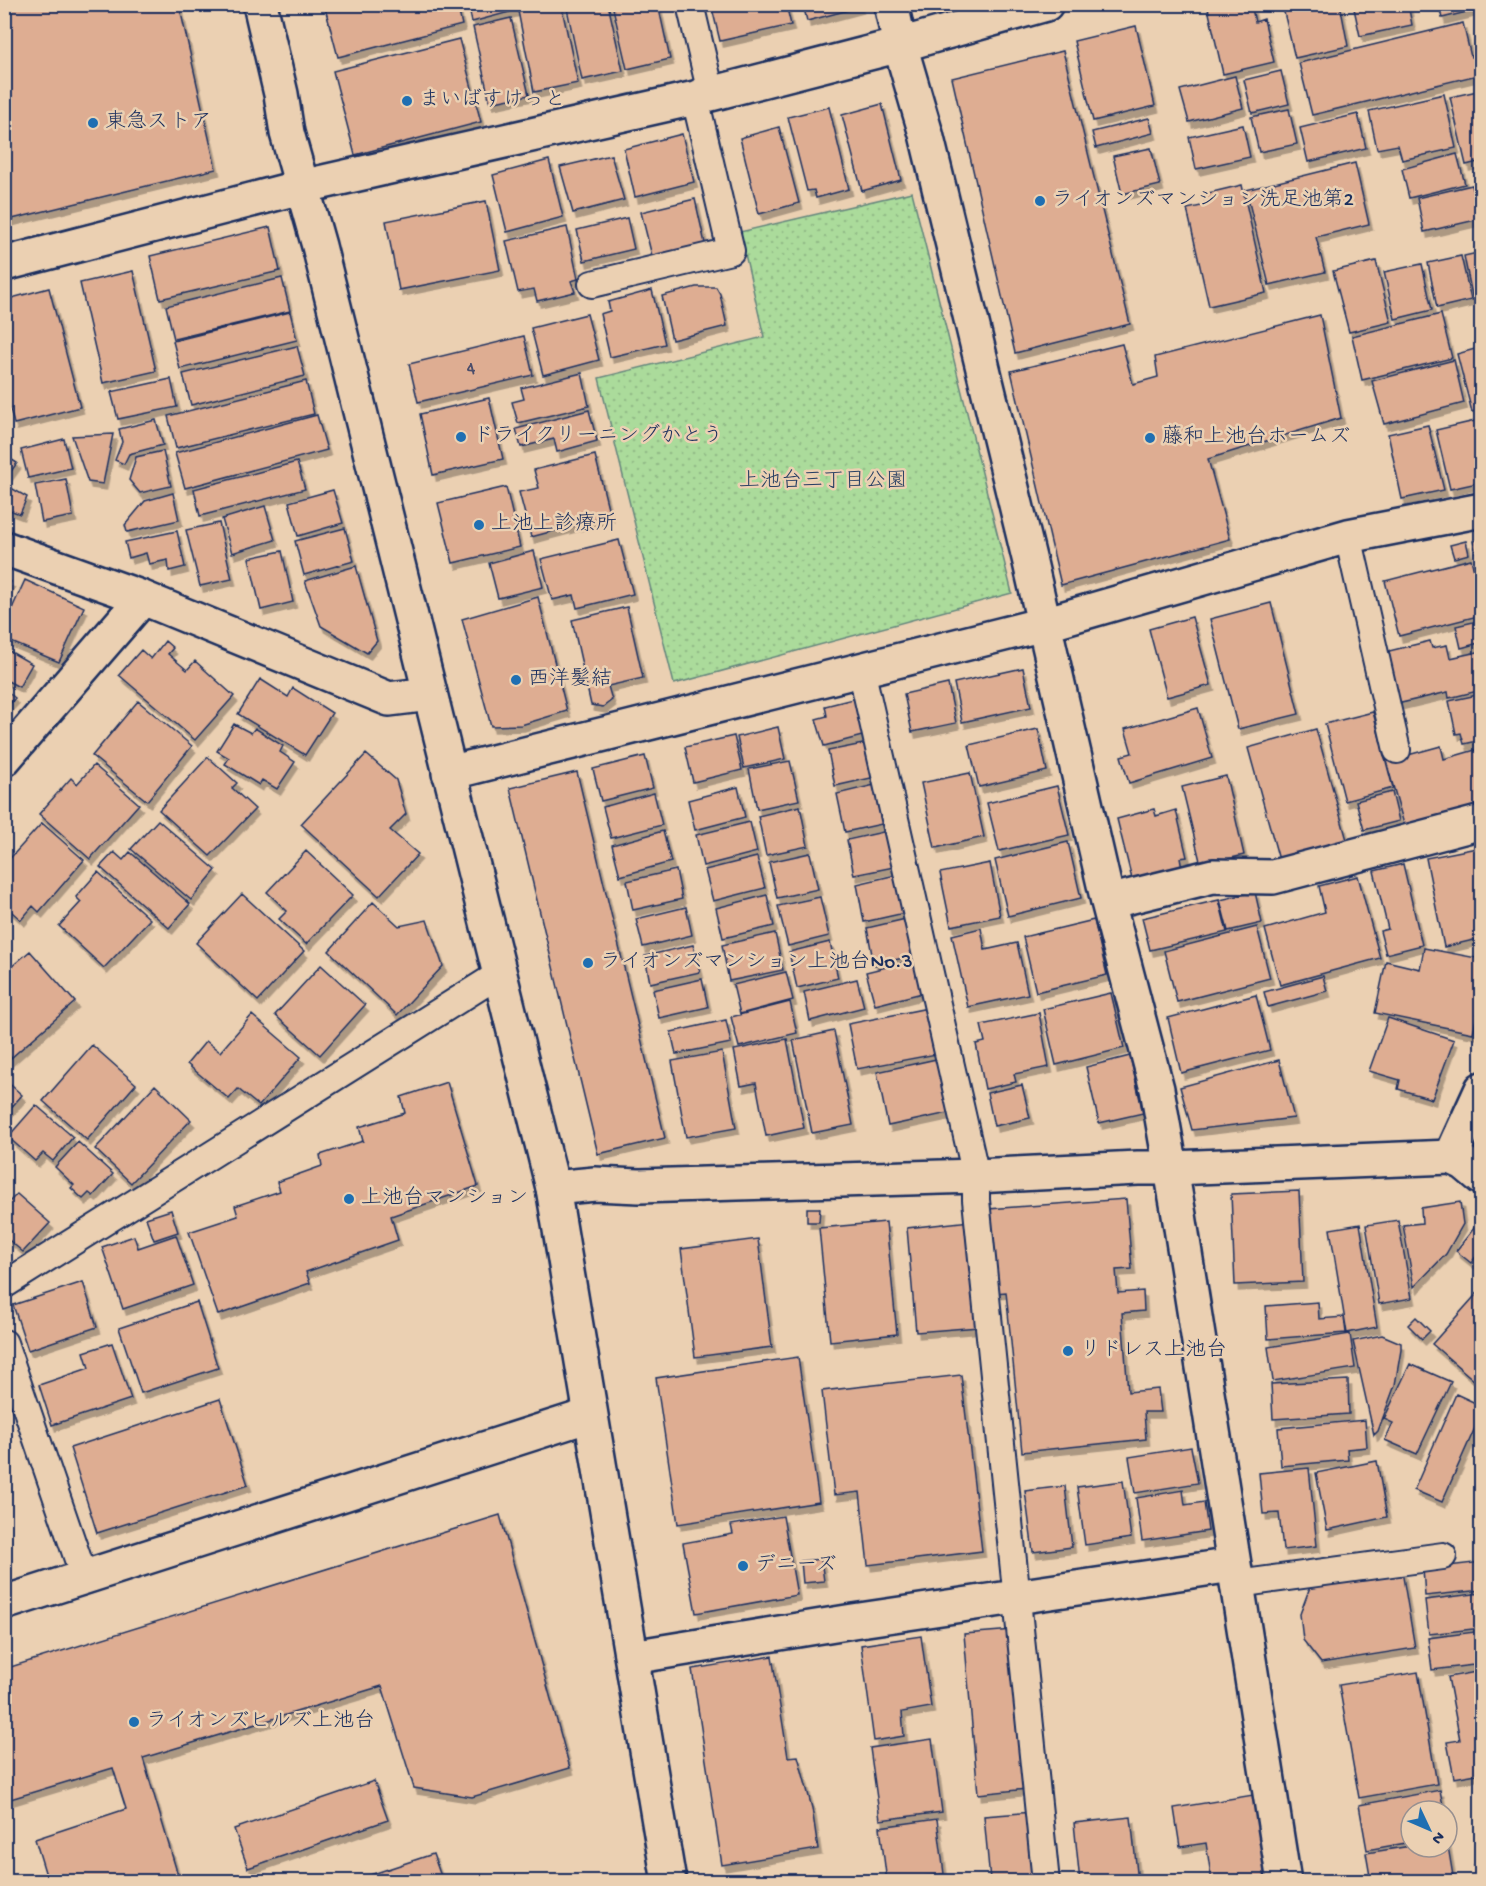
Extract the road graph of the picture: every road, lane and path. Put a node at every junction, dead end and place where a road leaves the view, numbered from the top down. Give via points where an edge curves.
1 (260, 4) edge
2 (690, 4) edge
3 (891, 4) edge
4 (1046, 4) edge
5 (900, 45) junction
6 (703, 95) junction
7 (301, 187) junction
8 (4, 264) edge
9 (592, 284) dead end
10 (1482, 510) edge
11 (1348, 536) junction
12 (4, 548) edge
13 (143, 598) junction
14 (1044, 624) junction
15 (861, 669) junction
16 (430, 694) junction
17 (1396, 750) dead end
18 (4, 759) edge
19 (449, 773) junction
20 (1482, 822) edge
21 (1108, 902) junction
22 (501, 974) junction
23 (1482, 1089) edge
24 (1451, 1157) junction
25 (1172, 1168) junction
26 (976, 1176) junction
27 (1482, 1178) edge
28 (553, 1188) junction
29 (4, 1285) edge
30 (4, 1343) edge
31 (590, 1415) junction
32 (1443, 1556) dead end
33 (1235, 1574) junction
34 (84, 1577) junction
35 (1017, 1597) junction
36 (4, 1603) edge
37 (632, 1657) junction
38 (669, 1881) edge
39 (1046, 1881) edge
40 (1284, 1881) edge

1 - 7 street
2 - 6 lane
3 - 5 street
4 - 5 street
5 - 6 street
5 - 14 street via 926,134
6 - 7 street
6 - 9 lane via 730,251
7 - 8 street
7 - 16 street
10 - 11 street
11 - 14 street
11 - 17 lane
12 - 13 street
13 - 16 street via 389,699
13 - 18 street
14 - 15 street
14 - 21 street
15 - 19 street
15 - 26 lane
16 - 19 street
19 - 22 street
20 - 21 street via 1273,877 1213,876
21 - 25 street via 1157,1089
22 - 28 street
22 - 29 lane
23 - 24 street
24 - 25 street
24 - 27 street
25 - 26 street
25 - 33 street
26 - 28 street
26 - 35 lane
28 - 31 street
30 - 34 lane
31 - 34 street
31 - 37 street
32 - 33 lane
33 - 35 street
33 - 40 street
34 - 36 street
35 - 37 street
35 - 39 lane
37 - 38 street

